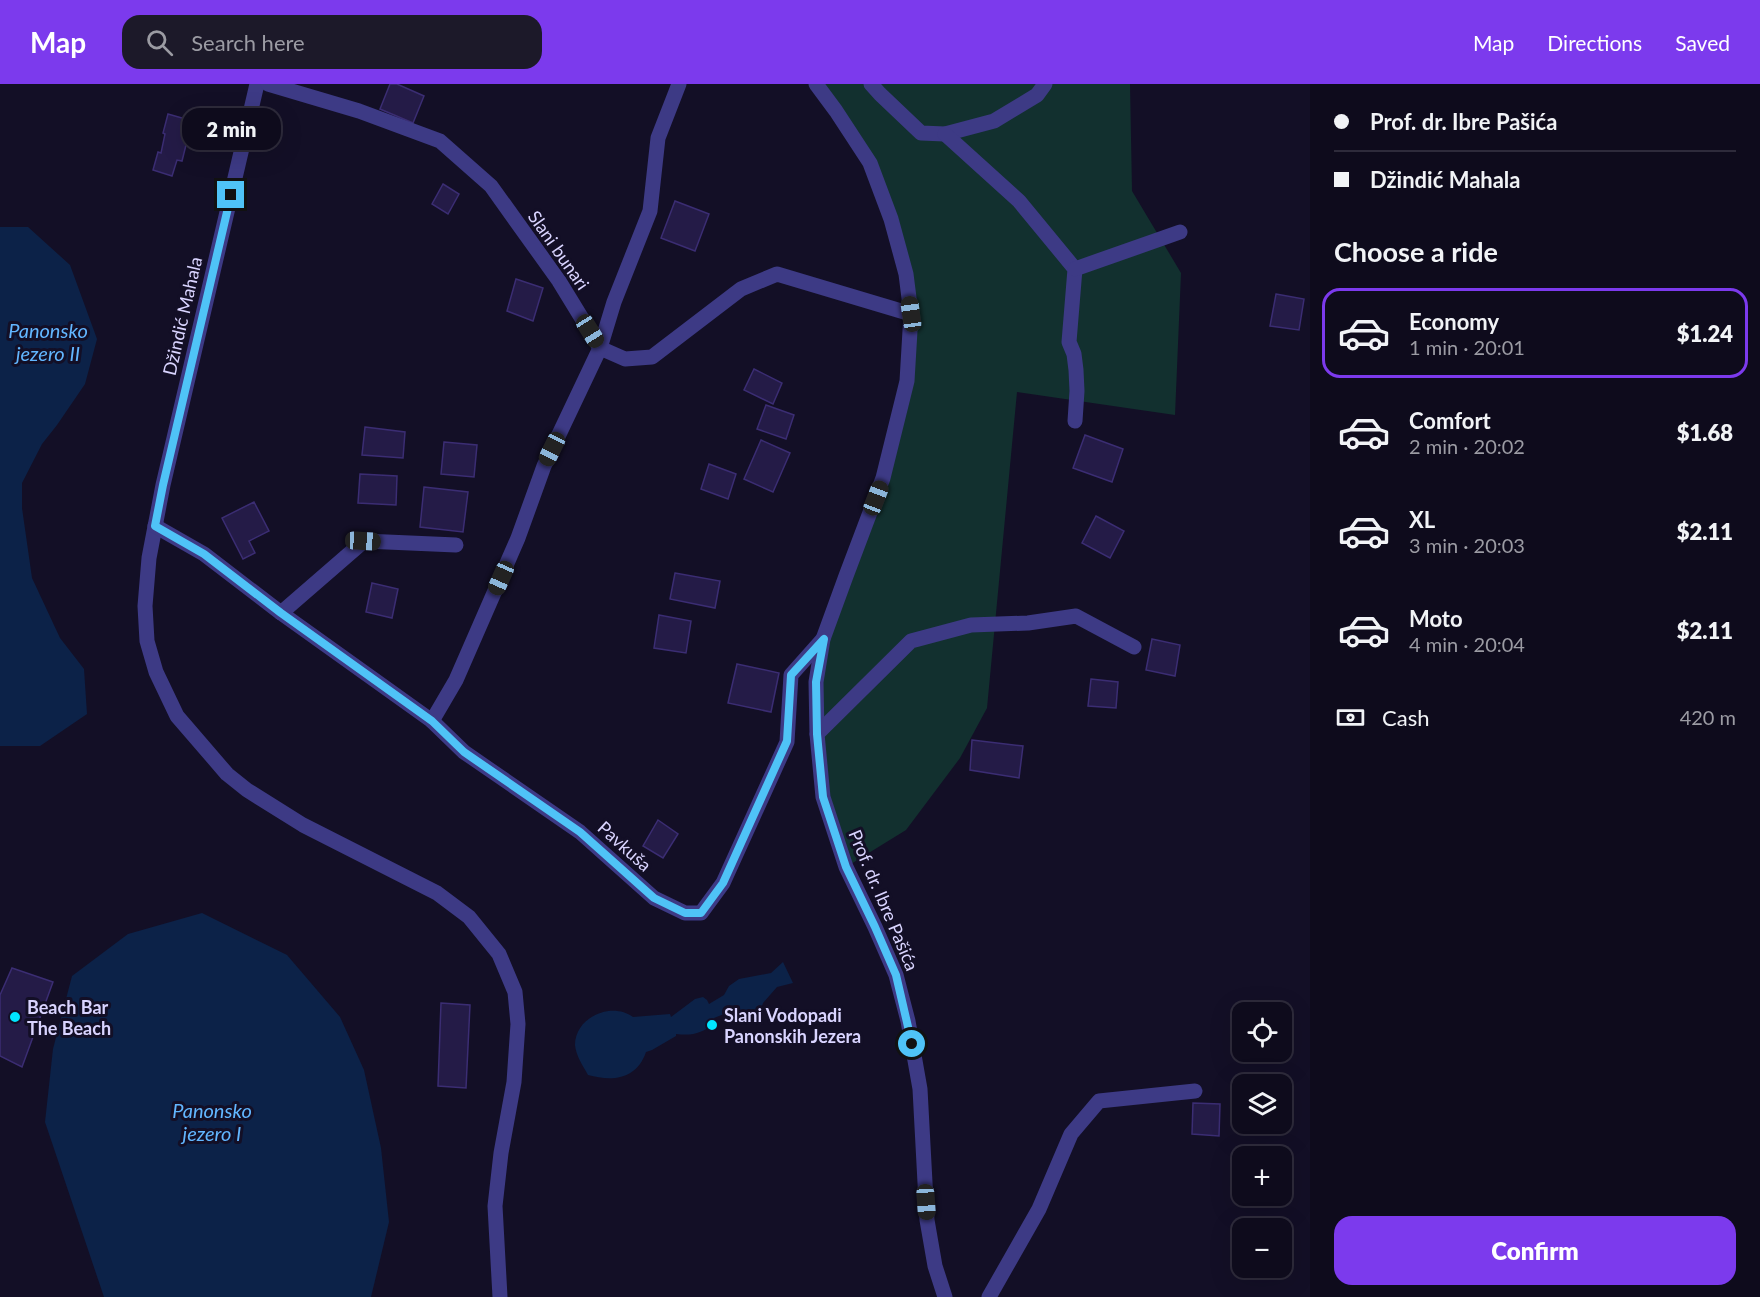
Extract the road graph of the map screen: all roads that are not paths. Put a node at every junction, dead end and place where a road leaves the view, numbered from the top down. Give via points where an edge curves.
1 (257, 84) edge
2 (268, 84) edge
3 (680, 84) edge
4 (816, 84) edge
5 (871, 84) edge
6 (1045, 84) edge
7 (945, 134) junction
8 (1180, 232) dead end
9 (1075, 269) junction
10 (911, 314) junction
11 (600, 348) junction
12 (1074, 421) dead end
13 (155, 526) junction
14 (456, 545) dead end
15 (281, 613) junction
16 (824, 639) junction
17 (1134, 647) dead end
18 (432, 721) junction
19 (817, 734) junction
20 (1195, 1091) dead end
21 (500, 1297) edge
22 (945, 1297) edge
23 (989, 1297) edge

1 - 13 street, Džindić Mahala
2 - 11 street, Slani bunari via 440,141 491,186 559,281
3 - 11 street via 658,138 650,211
4 - 10 street, Prof. dr. Ibre Pašića via 870,163 906,274
5 - 7 street via 921,133
6 - 7 street via 1038,95 994,121
7 - 9 street via 1019,201
8 - 9 street
9 - 12 street via 1069,342 1076,370
10 - 11 street via 777,274 741,289 652,357 625,359
10 - 16 street, Prof. dr. Ibre Pašića via 907,381 883,478
11 - 18 street via 544,466 518,538 456,680
13 - 15 street, Pavkuša via 204,554
13 - 21 street, Džindić Mahala via 145,606 147,641 156,672 177,716 227,774 247,790 303,825 437,893 469,917 499,954 515,992 518,1024 514,1082 495,1206
14 - 15 street via 363,541
15 - 18 street, Pavkuša
16 - 18 street, Pavkuša via 791,675 787,741 723,883 701,913 685,913 654,898 580,832 464,752
16 - 19 street, Prof. dr. Ibre Pašića via 816,682
17 - 19 street via 1076,616 971,625 910,641
19 - 22 street, Prof. dr. Ibre Pašića via 823,797 846,867 896,975 908,1021 920,1089 927,1220 934,1266
20 - 23 street via 1099,1101 1071,1134 1039,1209

